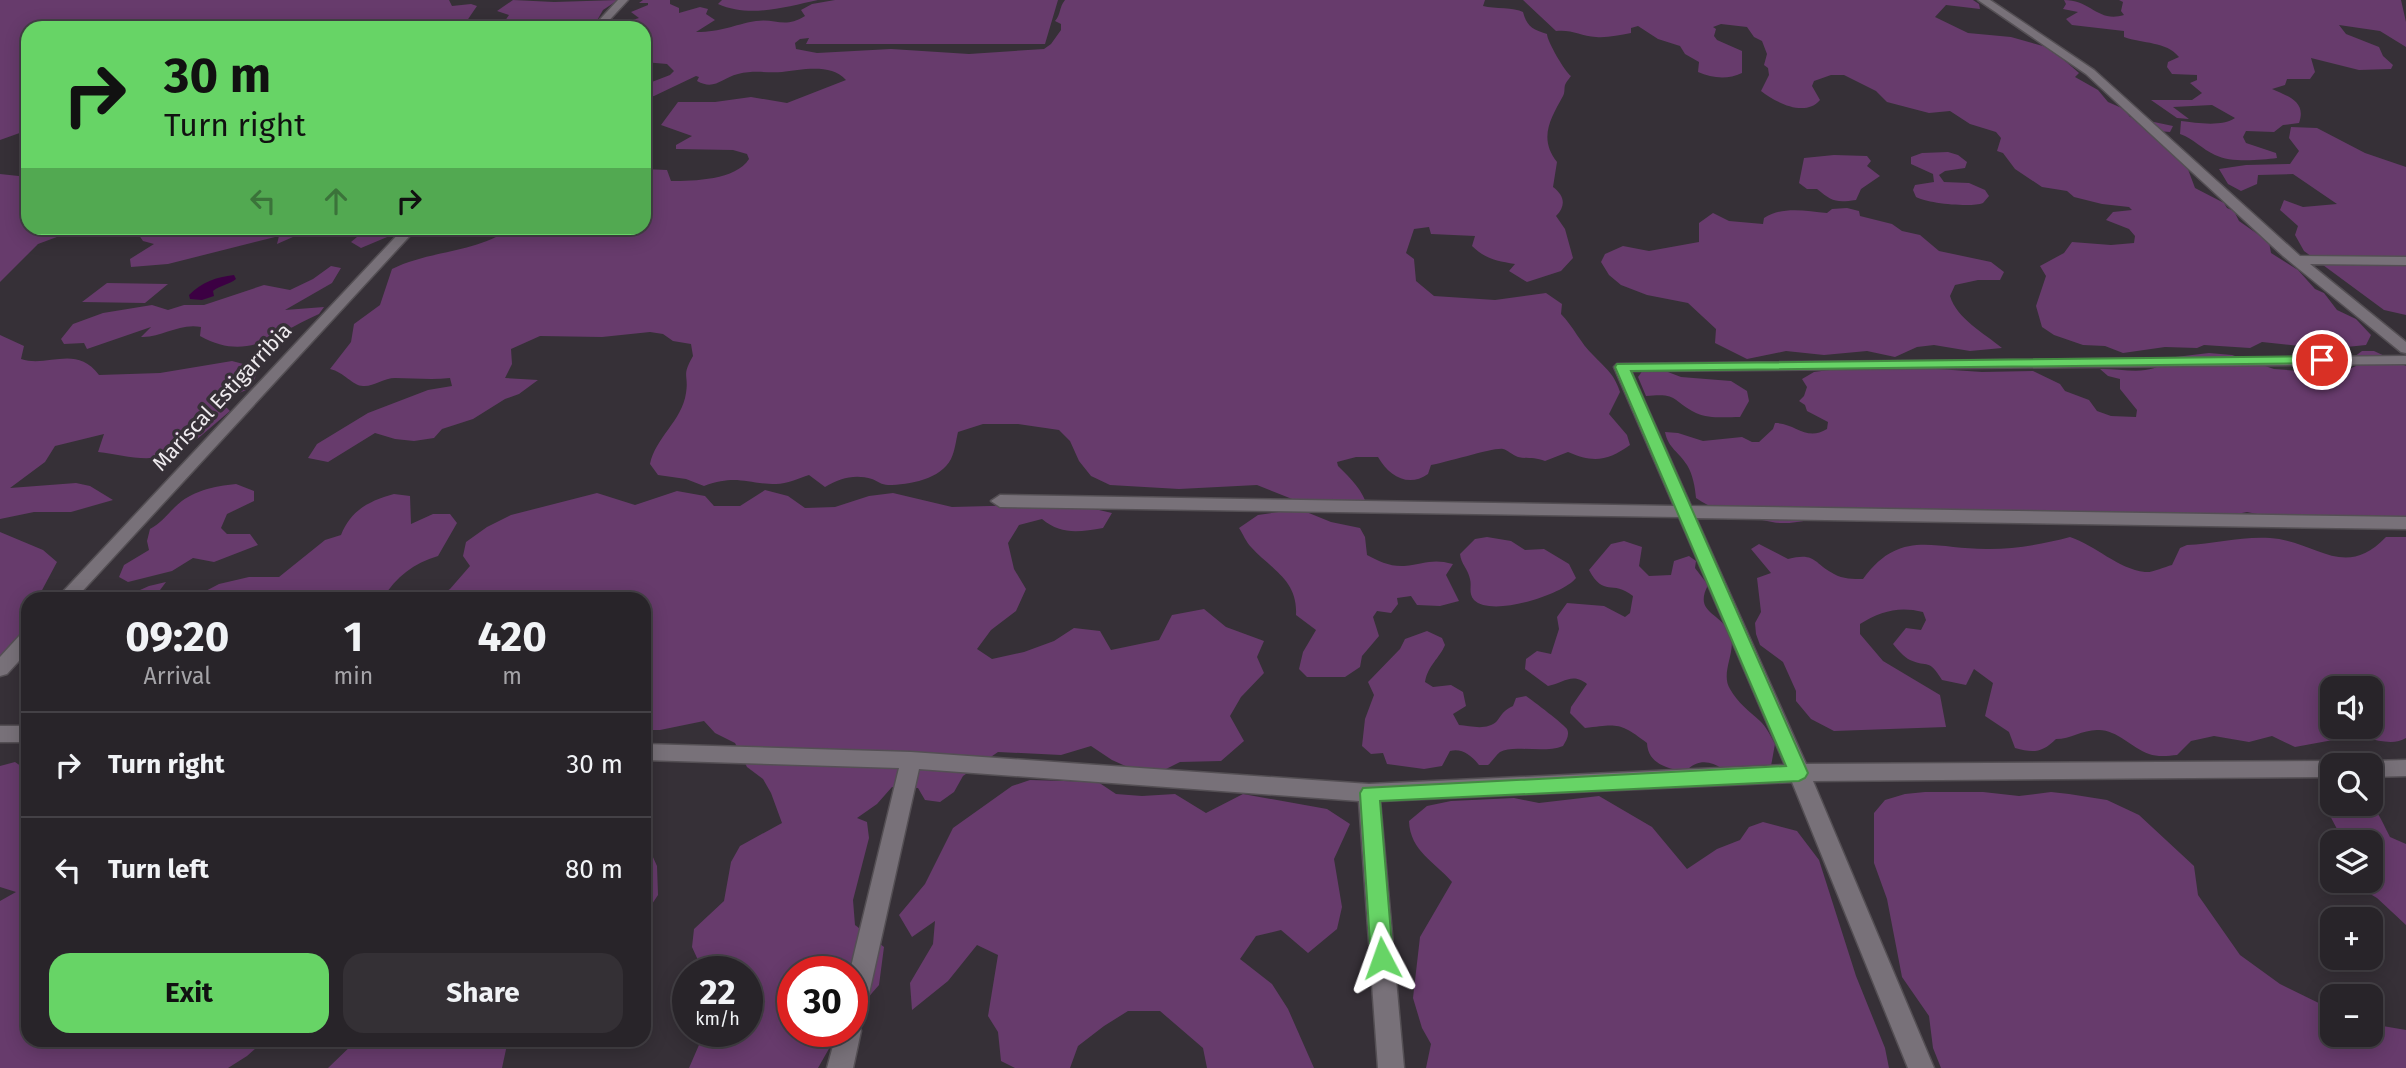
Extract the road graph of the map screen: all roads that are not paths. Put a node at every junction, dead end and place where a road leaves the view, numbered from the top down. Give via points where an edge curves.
1 (623, 0) edge
2 (1983, 0) edge
3 (604, 21) edge
4 (404, 235) edge
5 (2298, 260) junction
6 (2406, 261) edge
7 (2406, 349) edge
8 (2406, 360) edge
9 (1000, 501) dead end
10 (1686, 510) junction
11 (2406, 523) edge
12 (72, 592) edge
13 (21, 646) edge
14 (0, 669) edge
15 (0, 734) edge
16 (21, 734) edge
17 (651, 752) edge
18 (911, 760) junction
19 (2406, 768) edge
20 (2320, 769) edge
21 (2383, 769) edge
22 (1799, 773) junction
23 (1369, 793) junction
24 (866, 956) edge
25 (845, 1047) edge
26 (840, 1068) edge
27 (1391, 1068) edge
28 (1921, 1068) edge

1 - 3 street
2 - 5 street via 2090,72
4 - 12 street, Mariscal Estigarribia
5 - 6 street
5 - 7 street
8 - 10 street via 1622,367
9 - 10 street
10 - 11 street
10 - 22 street
13 - 14 street
15 - 16 street
17 - 18 street
18 - 23 street
18 - 24 street
19 - 21 street
20 - 22 street
22 - 23 street
22 - 28 street
23 - 27 street
25 - 26 street

